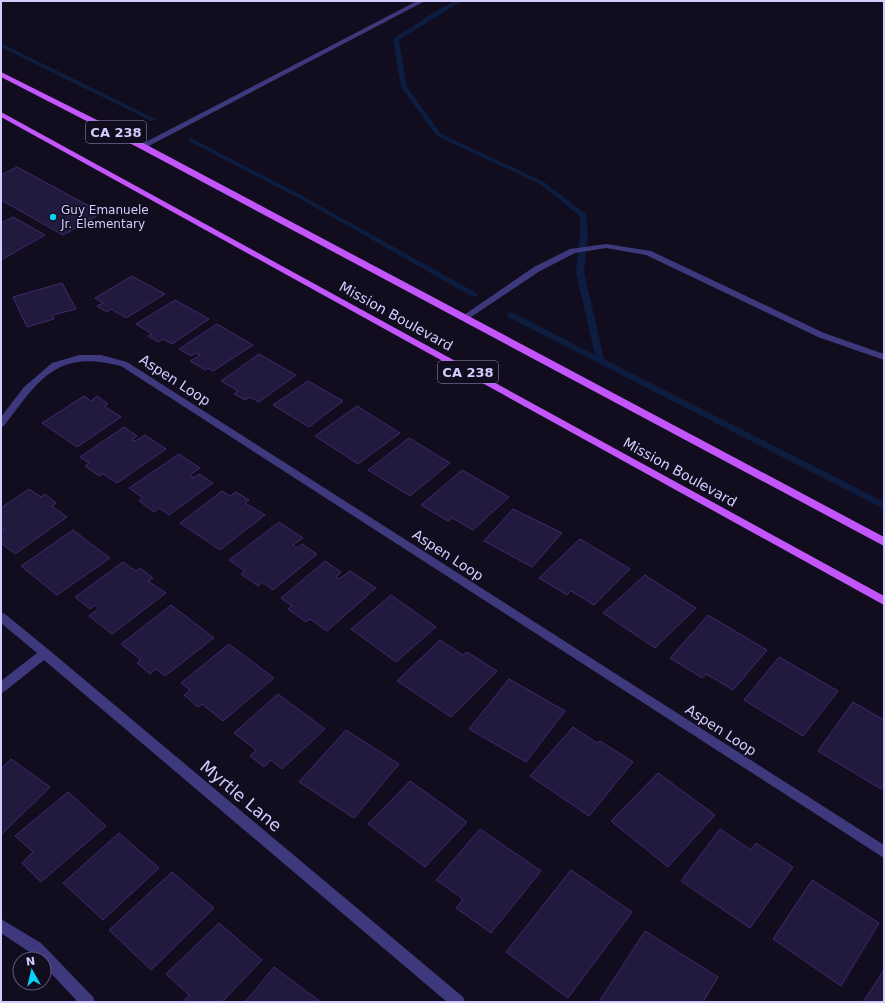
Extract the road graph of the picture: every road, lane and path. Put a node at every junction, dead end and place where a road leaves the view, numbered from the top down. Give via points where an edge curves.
1 (422, 1) edge
2 (1, 74) edge
3 (1, 114) edge
4 (142, 146) junction
5 (465, 318) junction
6 (884, 357) edge
7 (1, 424) edge
8 (884, 542) edge
9 (884, 600) edge
10 (1, 617) edge
11 (45, 653) junction
12 (1, 688) edge
13 (884, 852) edge
14 (1, 925) edge
15 (88, 1002) edge
16 (458, 1002) edge

1 - 4 street
2 - 4 main road, CA 238
3 - 9 main road, Mission Boulevard / CA 238
4 - 5 main road, CA 238
5 - 6 street via 537,268 573,251 606,246 648,253 822,335
5 - 8 main road, CA 238
7 - 13 street, Aspen Loop via 27,389 55,365 79,358 101,358 124,364
10 - 11 street, Myrtle Lane
11 - 12 street
11 - 16 street, Myrtle Lane
14 - 15 street via 36,948

